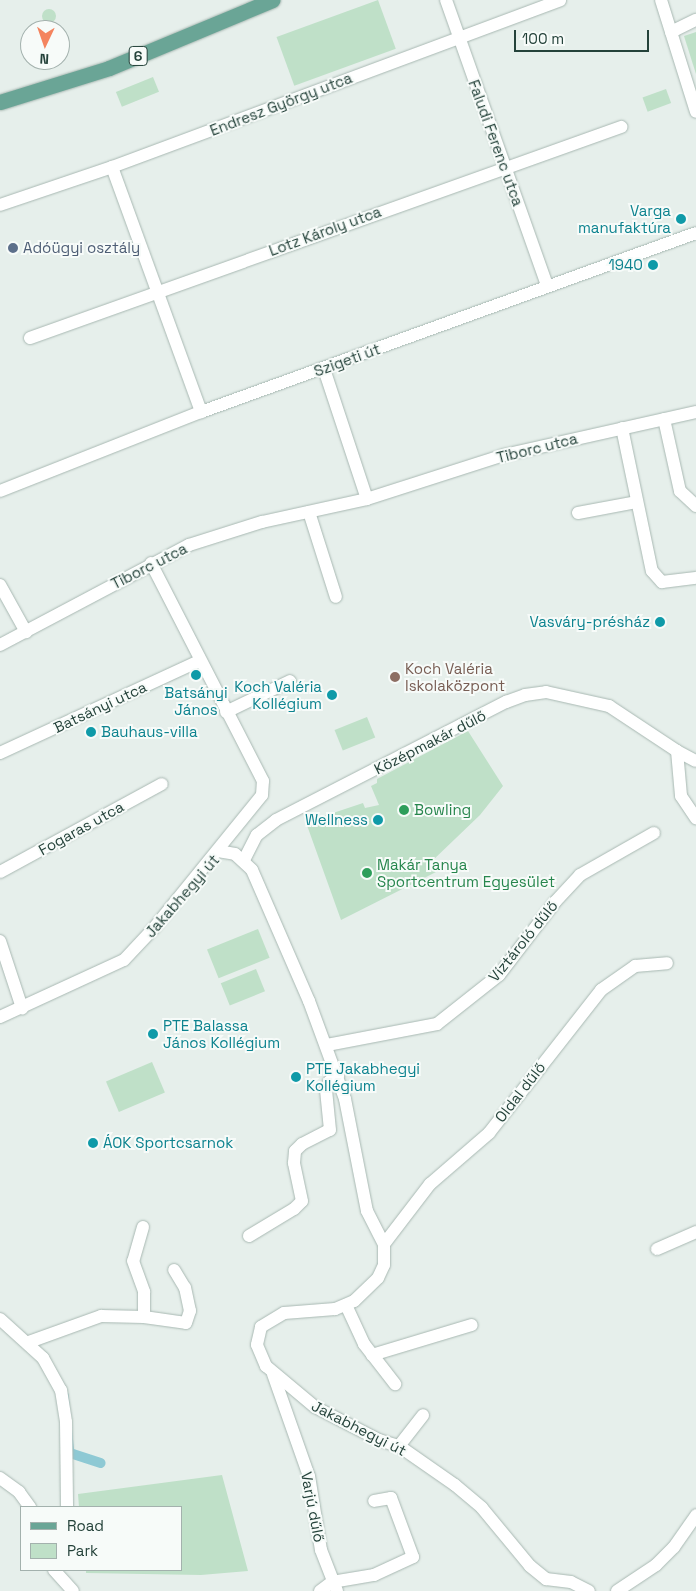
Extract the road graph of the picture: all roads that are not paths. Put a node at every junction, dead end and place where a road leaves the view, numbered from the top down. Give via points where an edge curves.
1 (272, 0) edge
2 (446, 0) edge
3 (560, 0) edge
4 (661, 0) edge
5 (696, 20) edge
6 (671, 32) junction
7 (459, 38) junction
8 (0, 102) edge
9 (696, 112) edge
10 (621, 126) dead end
11 (505, 166) junction
12 (112, 167) junction
13 (0, 205) edge
14 (696, 233) edge
15 (547, 286) junction
16 (155, 293) junction
17 (30, 338) dead end
18 (324, 369) junction
19 (201, 412) junction
20 (696, 412) edge
21 (664, 419) junction
22 (622, 428) junction
23 (1, 488) edge
24 (367, 499) junction
25 (636, 502) junction
26 (696, 506) edge
27 (309, 512) junction
28 (578, 513) dead end
29 (150, 563) junction
30 (696, 578) edge
31 (0, 585) edge
32 (336, 597) dead end
33 (26, 632) junction
34 (0, 644) edge
35 (199, 662) junction
36 (290, 681) dead end
37 (226, 712) junction
38 (677, 751) junction
39 (0, 753) edge
40 (696, 761) edge
41 (162, 784) dead end
42 (696, 818) edge
43 (654, 833) dead end
44 (218, 851) junction
45 (244, 860) junction
46 (0, 872) edge
47 (0, 941) edge
48 (667, 962) dead end
49 (22, 1008) junction
50 (0, 1017) edge
51 (327, 1045) junction
52 (338, 1076) junction
53 (143, 1227) dead end
54 (696, 1232) edge
55 (249, 1236) dead end
56 (384, 1244) junction
57 (656, 1249) dead end
58 (174, 1270) dead end
59 (346, 1305) junction
60 (144, 1317) junction
61 (0, 1319) edge
62 (472, 1324) dead end
63 (29, 1342) junction
64 (372, 1355) junction
65 (273, 1374) junction
66 (396, 1384) dead end
67 (423, 1414) dead end
68 (399, 1446) junction
69 (0, 1478) edge
70 (374, 1502) dead end
71 (29, 1506) edge
72 (67, 1506) edge
73 (696, 1515) edge
74 (55, 1571) edge
75 (334, 1587) edge
76 (73, 1591) edge
77 (320, 1591) edge
78 (589, 1591) edge
79 (617, 1591) edge

1 - 8 main road, 6 via 109,68
2 - 7 street, Faludi Ferenc utca
3 - 7 street, Endresz György utca
4 - 6 street
5 - 6 street
6 - 9 street
7 - 11 street, Faludi Ferenc utca
7 - 12 street, Endresz György utca
10 - 11 street, Lotz Károly utca
11 - 15 street, Faludi Ferenc utca
11 - 16 street, Lotz Károly utca
12 - 13 street, Endresz György utca
12 - 16 street
14 - 15 street, Szigeti út
15 - 18 street, Szigeti út
16 - 17 street, Lotz Károly utca
16 - 19 street
18 - 19 street, Szigeti út
18 - 24 street
19 - 23 street, Szigeti út
20 - 21 street, Tiborc utca
21 - 22 street, Tiborc utca
21 - 26 street via 680,492
22 - 24 street, Tiborc utca via 504,455
22 - 25 street
24 - 27 street, Tiborc utca
25 - 28 street
25 - 30 street via 652,571 662,582
27 - 29 street, Tiborc utca via 262,522 189,545
27 - 32 street
29 - 33 street, Tiborc utca
29 - 35 street
31 - 33 street
33 - 34 street, Tiborc utca
35 - 37 street
35 - 39 street, Batsányi utca
36 - 37 street
37 - 44 street via 263,781 262,795
38 - 40 street, Középmakár dűlő
38 - 42 street via 681,796
38 - 45 street, Középmakár dűlő via 609,706 546,692 525,695 276,820 257,835
41 - 46 street, Fogaras utca
43 - 51 street, Víztároló dűlő via 580,875 499,975 437,1024
44 - 45 street, Jakabhegyi út
44 - 49 street, Jakabhegyi út via 124,960
45 - 51 street, Jakabhegyi út via 252,870
47 - 49 street
48 - 56 street, Oldal dűlő via 635,966 601,990 488,1133 430,1184
49 - 50 street, Jakabhegyi út
51 - 52 street, Jakabhegyi út
52 - 55 street via 329,1082 326,1090 330,1130 302,1144 296,1152 294,1163 302,1201
52 - 56 street, Jakabhegyi út via 367,1211
53 - 60 street via 134,1261 144,1292
54 - 57 street
56 - 59 street, Jakabhegyi út via 384,1265 378,1278
58 - 60 street via 185,1288 190,1311 186,1324
59 - 64 street
59 - 65 street, Jakabhegyi út via 284,1313 261,1327 257,1345
60 - 63 street via 101,1316
61 - 63 street
62 - 64 street
63 - 72 street via 43,1358 61,1390 65,1405
64 - 66 street
65 - 68 street, Jakabhegyi út via 328,1414
65 - 75 street, Varjú dűlő via 310,1476 321,1550
67 - 68 street
68 - 78 street, Jakabhegyi út via 482,1508 537,1572 546,1578 571,1582
69 - 71 street via 19,1492
70 - 75 street via 391,1498 413,1557 374,1575
73 - 79 street via 656,1566
74 - 76 street
75 - 77 street

